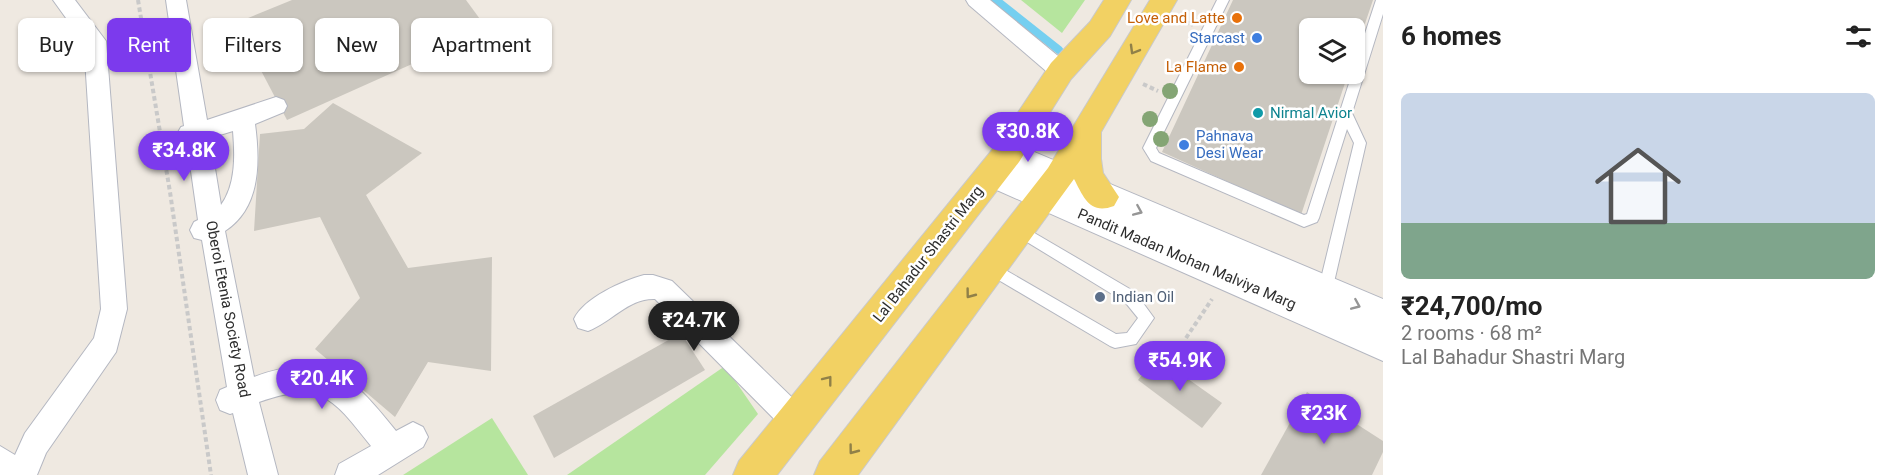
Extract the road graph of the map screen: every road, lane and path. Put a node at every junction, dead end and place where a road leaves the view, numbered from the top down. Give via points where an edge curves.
1 (63, 0) edge
2 (138, 0) edge
3 (976, 0) edge
4 (1118, 0) edge
5 (1164, 0) edge
6 (1224, 0) edge
7 (1382, 0) edge
8 (177, 4) edge
9 (1061, 71) junction
10 (276, 106) dead end
11 (1346, 114) junction
12 (243, 119) junction
13 (1086, 131) junction
14 (194, 132) junction
15 (1000, 163) junction
16 (1051, 187) junction
17 (1103, 196) junction
18 (207, 228) junction
19 (1019, 230) junction
20 (990, 268) junction
21 (1226, 276) junction
22 (1325, 291) junction
23 (1383, 316) edge
24 (588, 319) dead end
25 (1185, 338) dead end
26 (1383, 344) edge
27 (237, 398) junction
28 (796, 421) junction
29 (0, 461) edge
30 (15, 475) edge
31 (22, 475) edge
32 (211, 475) edge
33 (246, 475) edge
34 (263, 475) edge
35 (350, 475) edge
36 (753, 475) edge
37 (834, 475) edge

1 - 31 street via 95,41 114,309 106,343 35,443
2 - 32 path
3 - 9 street
4 - 9 main road, Lal Bahadur Shastri Marg via 1100,29
5 -> 13 main road
6 - 11 lane via 1150,144 1151,153 1297,219 1309,220
7 - 11 lane
8 - 14 street, Oberoi Etenia Society Road
9 - 15 main road, Lal Bahadur Shastri Marg
10 - 12 street
11 - 22 lane via 1360,143
12 - 14 street
12 - 18 street via 247,158 240,198 232,210
13 - 16 main road
13 - 17 main road via 1085,167 1089,180
14 - 18 street, Oberoi Etenia Society Road
15 - 16 street, Pandit Madan Mohan Malviya Marg
28 -> 15 main road, Lal Bahadur Shastri Marg
16 - 17 street, Pandit Madan Mohan Malviya Marg
16 - 19 main road
16 - 21 street, Pandit Madan Mohan Malviya Marg
17 -> 22 street, Pandit Madan Mohan Malviya Marg
18 - 27 street, Oberoi Etenia Society Road
19 - 20 main road
19 - 20 lane via 1130,297 1147,318 1131,339 1115,341
20 -> 37 main road
21 - 25 path
21 - 26 street, Pandit Madan Mohan Malviya Marg
22 -> 23 street, Pandit Madan Mohan Malviya Marg
24 - 28 street via 643,285 663,289
27 - 33 street
27 - 34 street, Oberoi Etenia Society Road
27 - 35 street via 305,378 321,381 402,443
28 - 36 main road, Lal Bahadur Shastri Marg
29 - 30 street

